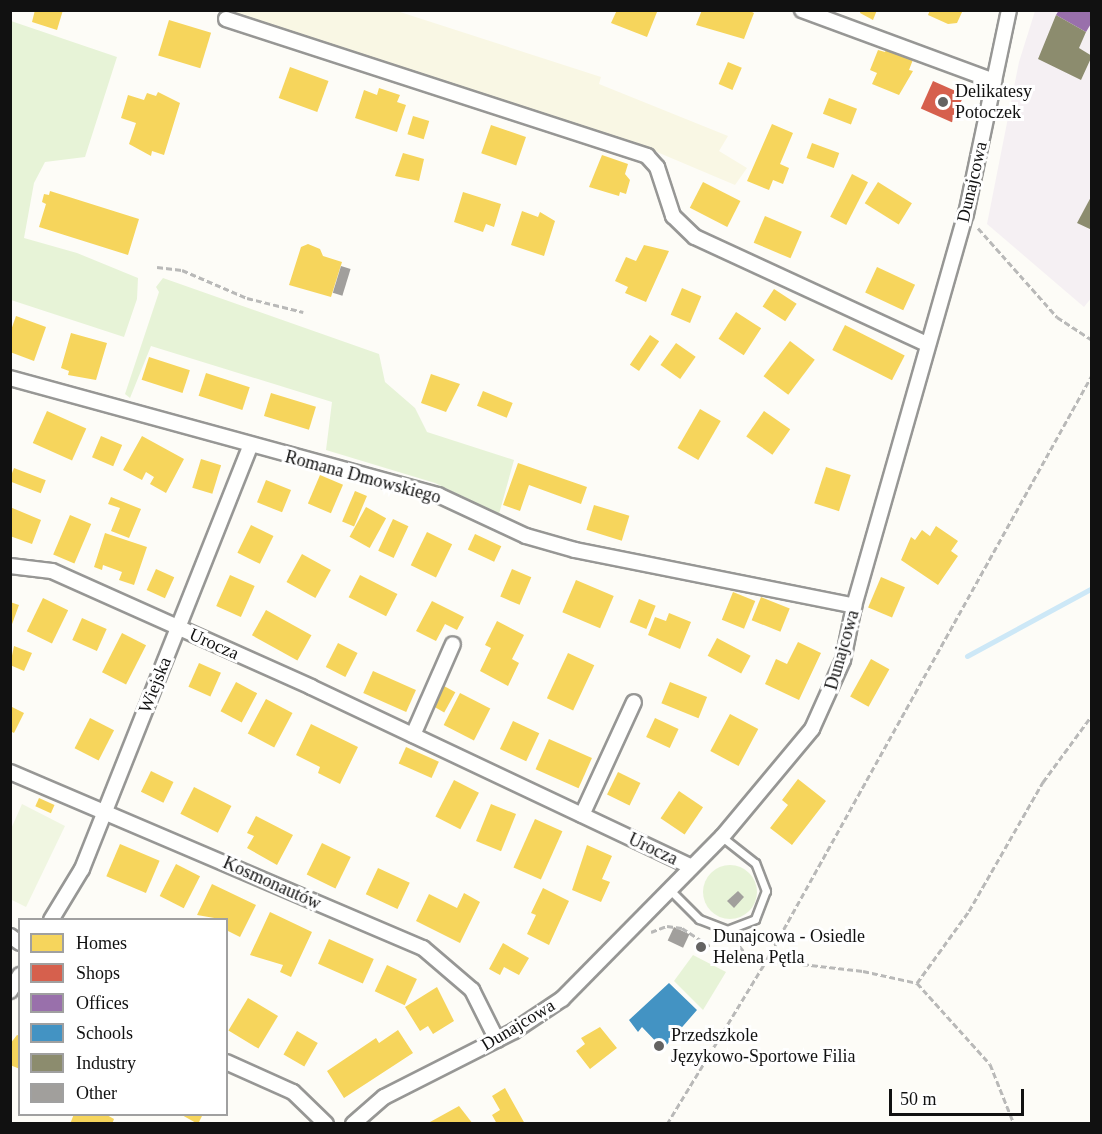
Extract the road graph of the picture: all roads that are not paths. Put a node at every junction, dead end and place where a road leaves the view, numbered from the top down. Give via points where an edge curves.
1 (802, 10) edge
2 (1009, 10) edge
3 (226, 19) dead end
4 (994, 81) junction
5 (927, 344) junction
6 (10, 378) edge
7 (250, 446) junction
8 (10, 566) edge
9 (854, 606) junction
10 (178, 628) junction
11 (453, 644) dead end
12 (634, 702) dead end
13 (413, 735) junction
14 (10, 772) edge
15 (104, 809) junction
16 (582, 815) junction
17 (722, 837) junction
18 (692, 867) junction
19 (670, 891) junction
20 (52, 918) edge
21 (18, 978) edge
22 (10, 991) edge
23 (497, 1040) junction
24 (228, 1063) edge
25 (326, 1124) edge
26 (353, 1124) edge

1 - 4 street
2 - 4 street, Dunajcowa
3 - 5 street via 646,156 657,167 673,216 695,237
4 - 5 street, Dunajcowa via 966,214
5 - 9 street, Dunajcowa
6 - 7 street, Romana Dmowskiego
7 - 9 street, Romana Dmowskiego via 438,495 526,536 575,550
7 - 10 street, Wiejska
8 - 10 street, Urocza via 52,570
9 - 17 street, Dunajcowa via 843,660 812,729
10 - 13 street, Urocza
10 - 15 street, Wiejska
11 - 13 street
12 - 16 street
13 - 16 street, Urocza
14 - 15 street, Kosmonautów
15 - 20 street, Wiejska via 82,869
15 - 23 street, Kosmonautów via 423,948 472,990
16 - 18 street, Urocza
17 - 18 street, Dunajcowa
17 - 19 lane via 755,863 766,891 755,919 728,930 699,919
18 - 19 street, Dunajcowa
19 - 23 street, Dunajcowa via 562,999
21 - 22 street
23 - 26 street, Dunajcowa via 384,1097
24 - 25 street via 293,1092

